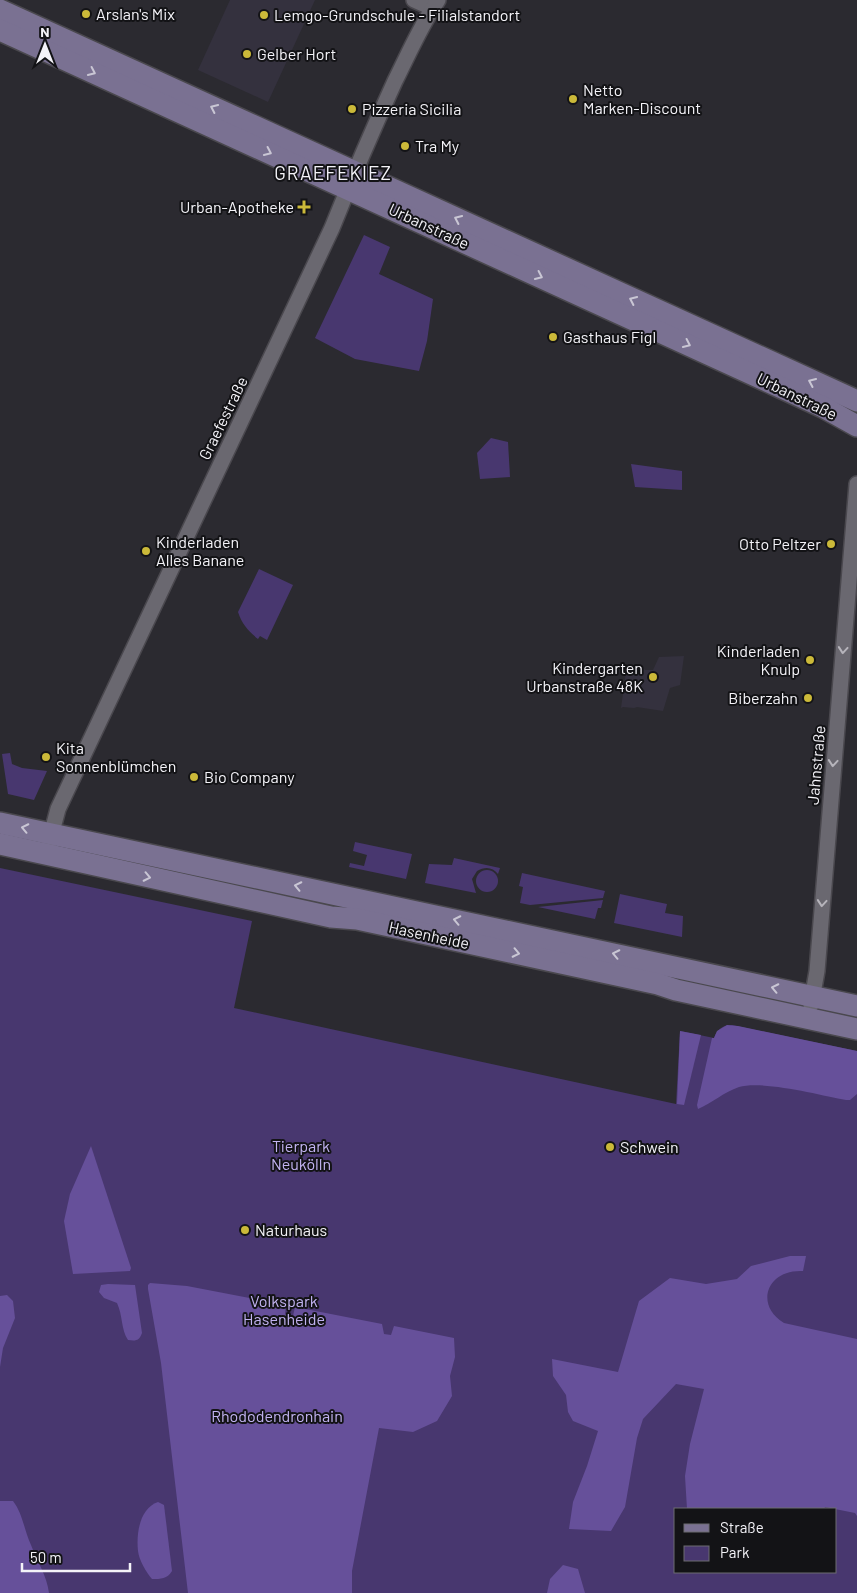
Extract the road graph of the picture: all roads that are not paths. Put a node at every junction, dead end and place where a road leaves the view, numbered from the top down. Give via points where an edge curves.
1 (414, 0) edge
2 (435, 4) edge
3 (0, 10) edge
4 (0, 30) edge
5 (351, 180) junction
6 (857, 401) edge
7 (857, 426) edge
8 (857, 484) edge
9 (0, 823) edge
10 (50, 833) junction
11 (0, 844) edge
12 (124, 849) junction
13 (47, 855) junction
14 (119, 871) junction
15 (813, 996) junction
16 (857, 1006) edge
17 (808, 1019) junction
18 (857, 1029) edge

1 - 2 street
2 - 5 street, Graefestraße via 420,29
5 -> 3 main road, Urbanstraße
4 -> 5 main road, Urbanstraße
6 -> 5 main road, Urbanstraße
5 -> 7 main road, Urbanstraße
5 - 10 street, Graefestraße via 332,228 58,808
8 -> 15 street, Jahnstraße
10 -> 9 main road, Hasenheide
10 - 12 main road, Hasenheide
10 - 13 street, Graefestraße
11 - 13 main road, Hasenheide
12 - 14 main road
15 -> 12 main road, Hasenheide
13 - 14 main road, Hasenheide
14 -> 17 main road, Hasenheide via 321,915 357,919
15 - 16 main road, Hasenheide
15 - 17 street, Jahnstraße
17 - 18 main road, Hasenheide

